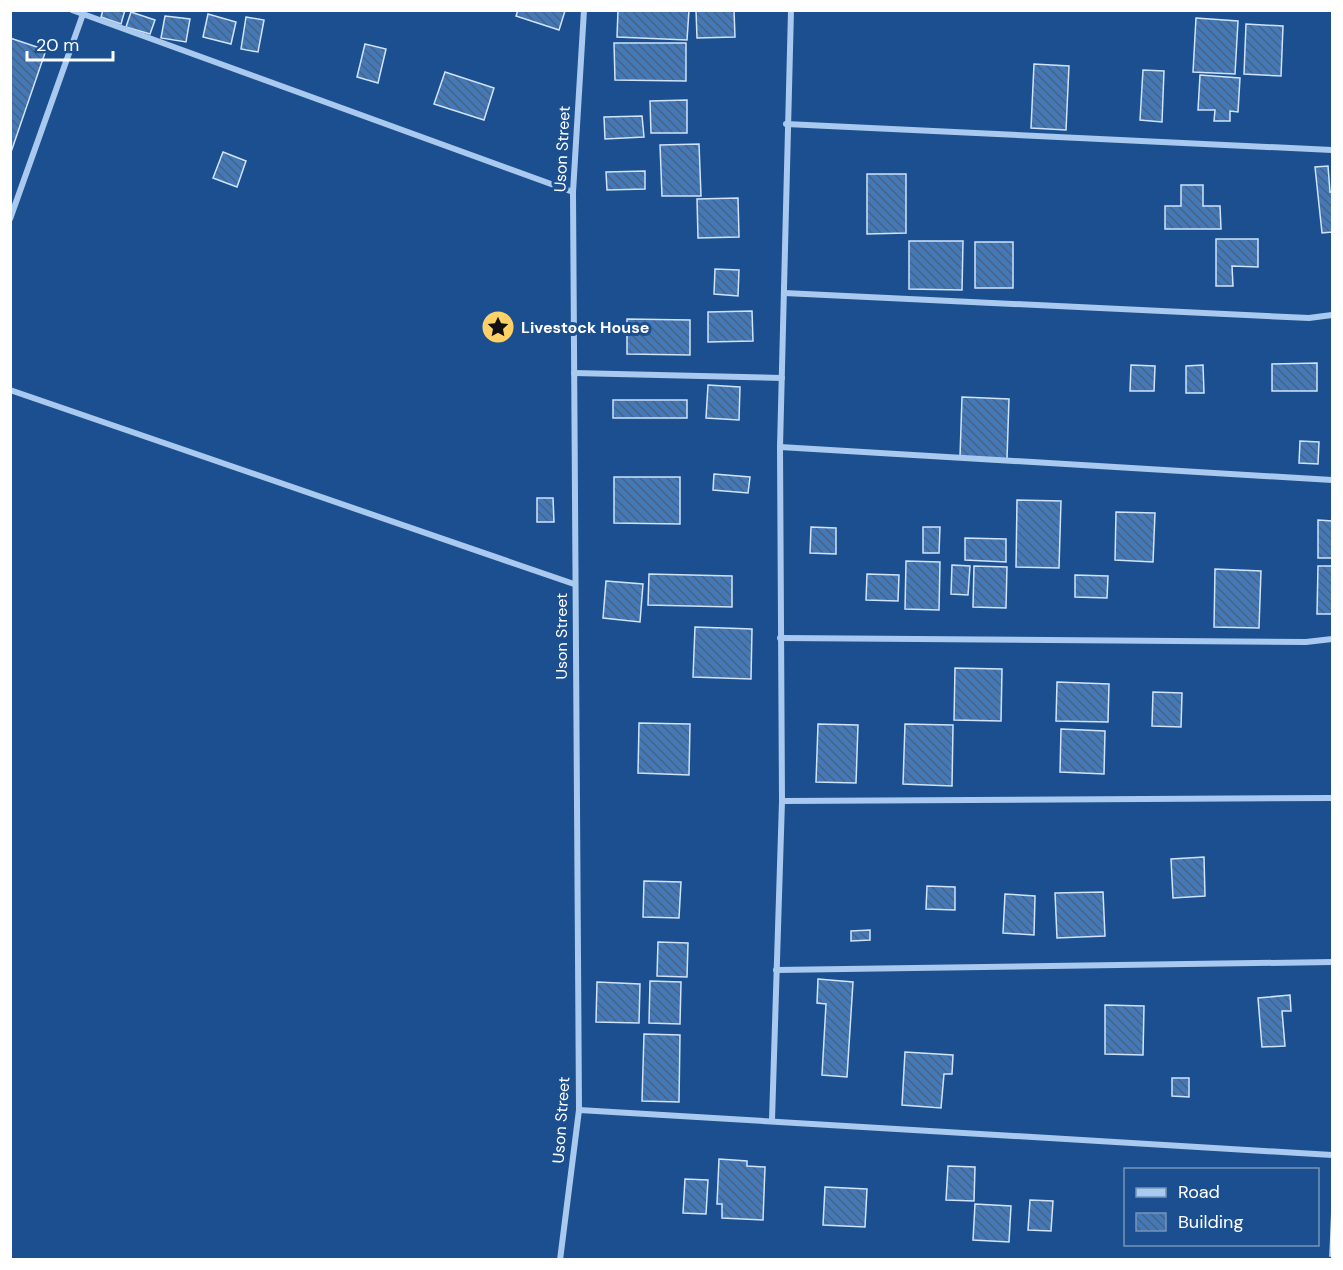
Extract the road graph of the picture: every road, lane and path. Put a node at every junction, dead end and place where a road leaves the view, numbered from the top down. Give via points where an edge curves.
1 (72, 10) edge
2 (584, 10) edge
3 (791, 10) edge
4 (83, 15) junction
5 (786, 124) junction
6 (1332, 150) edge
7 (573, 192) junction
8 (10, 219) edge
9 (784, 293) junction
10 (1332, 315) edge
11 (574, 373) junction
12 (782, 378) junction
13 (10, 390) edge
14 (780, 447) junction
15 (1332, 480) edge
16 (574, 584) junction
17 (780, 638) junction
18 (1332, 639) edge
19 (1332, 798) edge
20 (782, 801) junction
21 (1332, 962) edge
22 (776, 970) junction
23 (579, 1110) junction
24 (772, 1120) junction
25 (1332, 1155) edge
26 (560, 1260) edge

1 - 4 street
2 - 7 street, Uson Street
3 - 5 street
4 - 7 street
4 - 8 street
5 - 6 street
5 - 9 street
7 - 11 street, Uson Street
9 - 10 street via 1309,318
9 - 12 street
11 - 12 street
11 - 16 street, Uson Street
12 - 14 street
13 - 16 street
14 - 15 street
14 - 17 street
16 - 23 street, Uson Street
17 - 18 street via 1306,642
17 - 20 street
19 - 20 street
20 - 22 street
21 - 22 street
22 - 24 street
23 - 24 street
23 - 26 street, Uson Street
24 - 25 street

